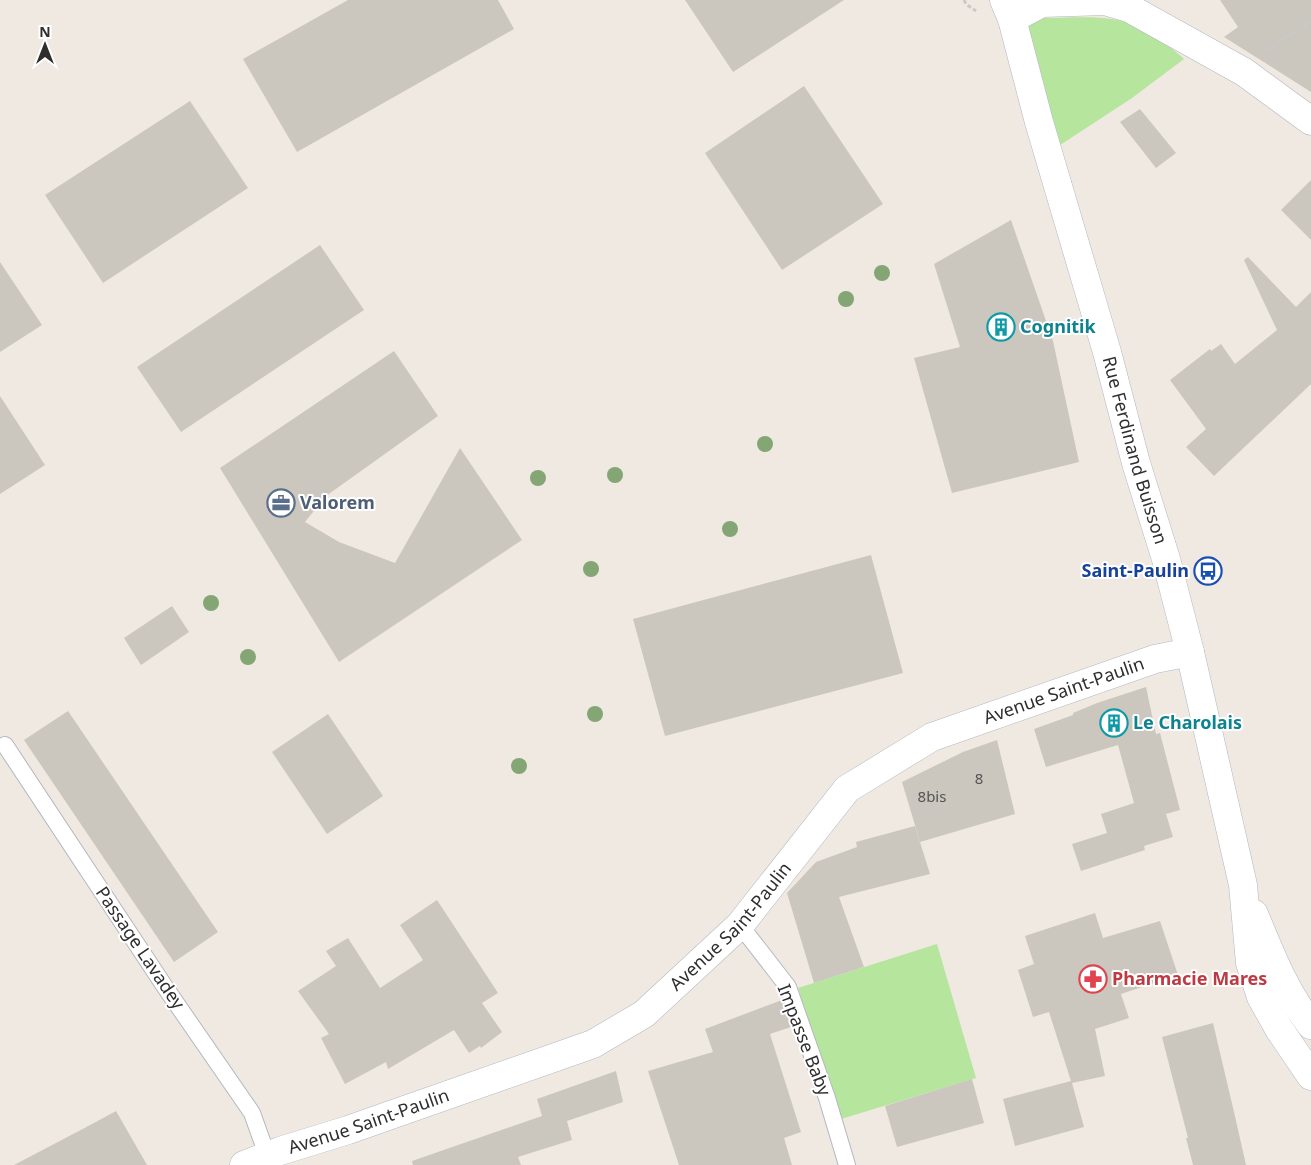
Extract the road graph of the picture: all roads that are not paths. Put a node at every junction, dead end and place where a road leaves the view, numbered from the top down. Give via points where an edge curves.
1 (1008, 10) edge
2 (1311, 121) edge
3 (1190, 652) junction
4 (5, 745) dead end
5 (1243, 885) junction
6 (740, 925) junction
7 (1311, 1025) edge
8 (1311, 1076) edge
9 (268, 1159) edge
10 (847, 1165) edge

1 - 2 street via 1042,4 1104,1 1129,8 1244,72
1 - 3 street, Rue Ferdinand Buisson
3 - 5 street, Rue Ferdinand Buisson
3 - 6 street, Avenue Saint-Paulin via 1155,659 932,737 847,789
4 - 9 lane, Passage Lavadey via 252,1113
5 - 7 street, Rue Ferdinand Buisson via 1286,987
5 - 8 street, Rue Ferdinand Buisson via 1250,963 1260,997
6 - 9 street, Avenue Saint-Paulin via 644,1014 594,1044
6 - 10 lane, Impasse Baby via 788,988 828,1098

